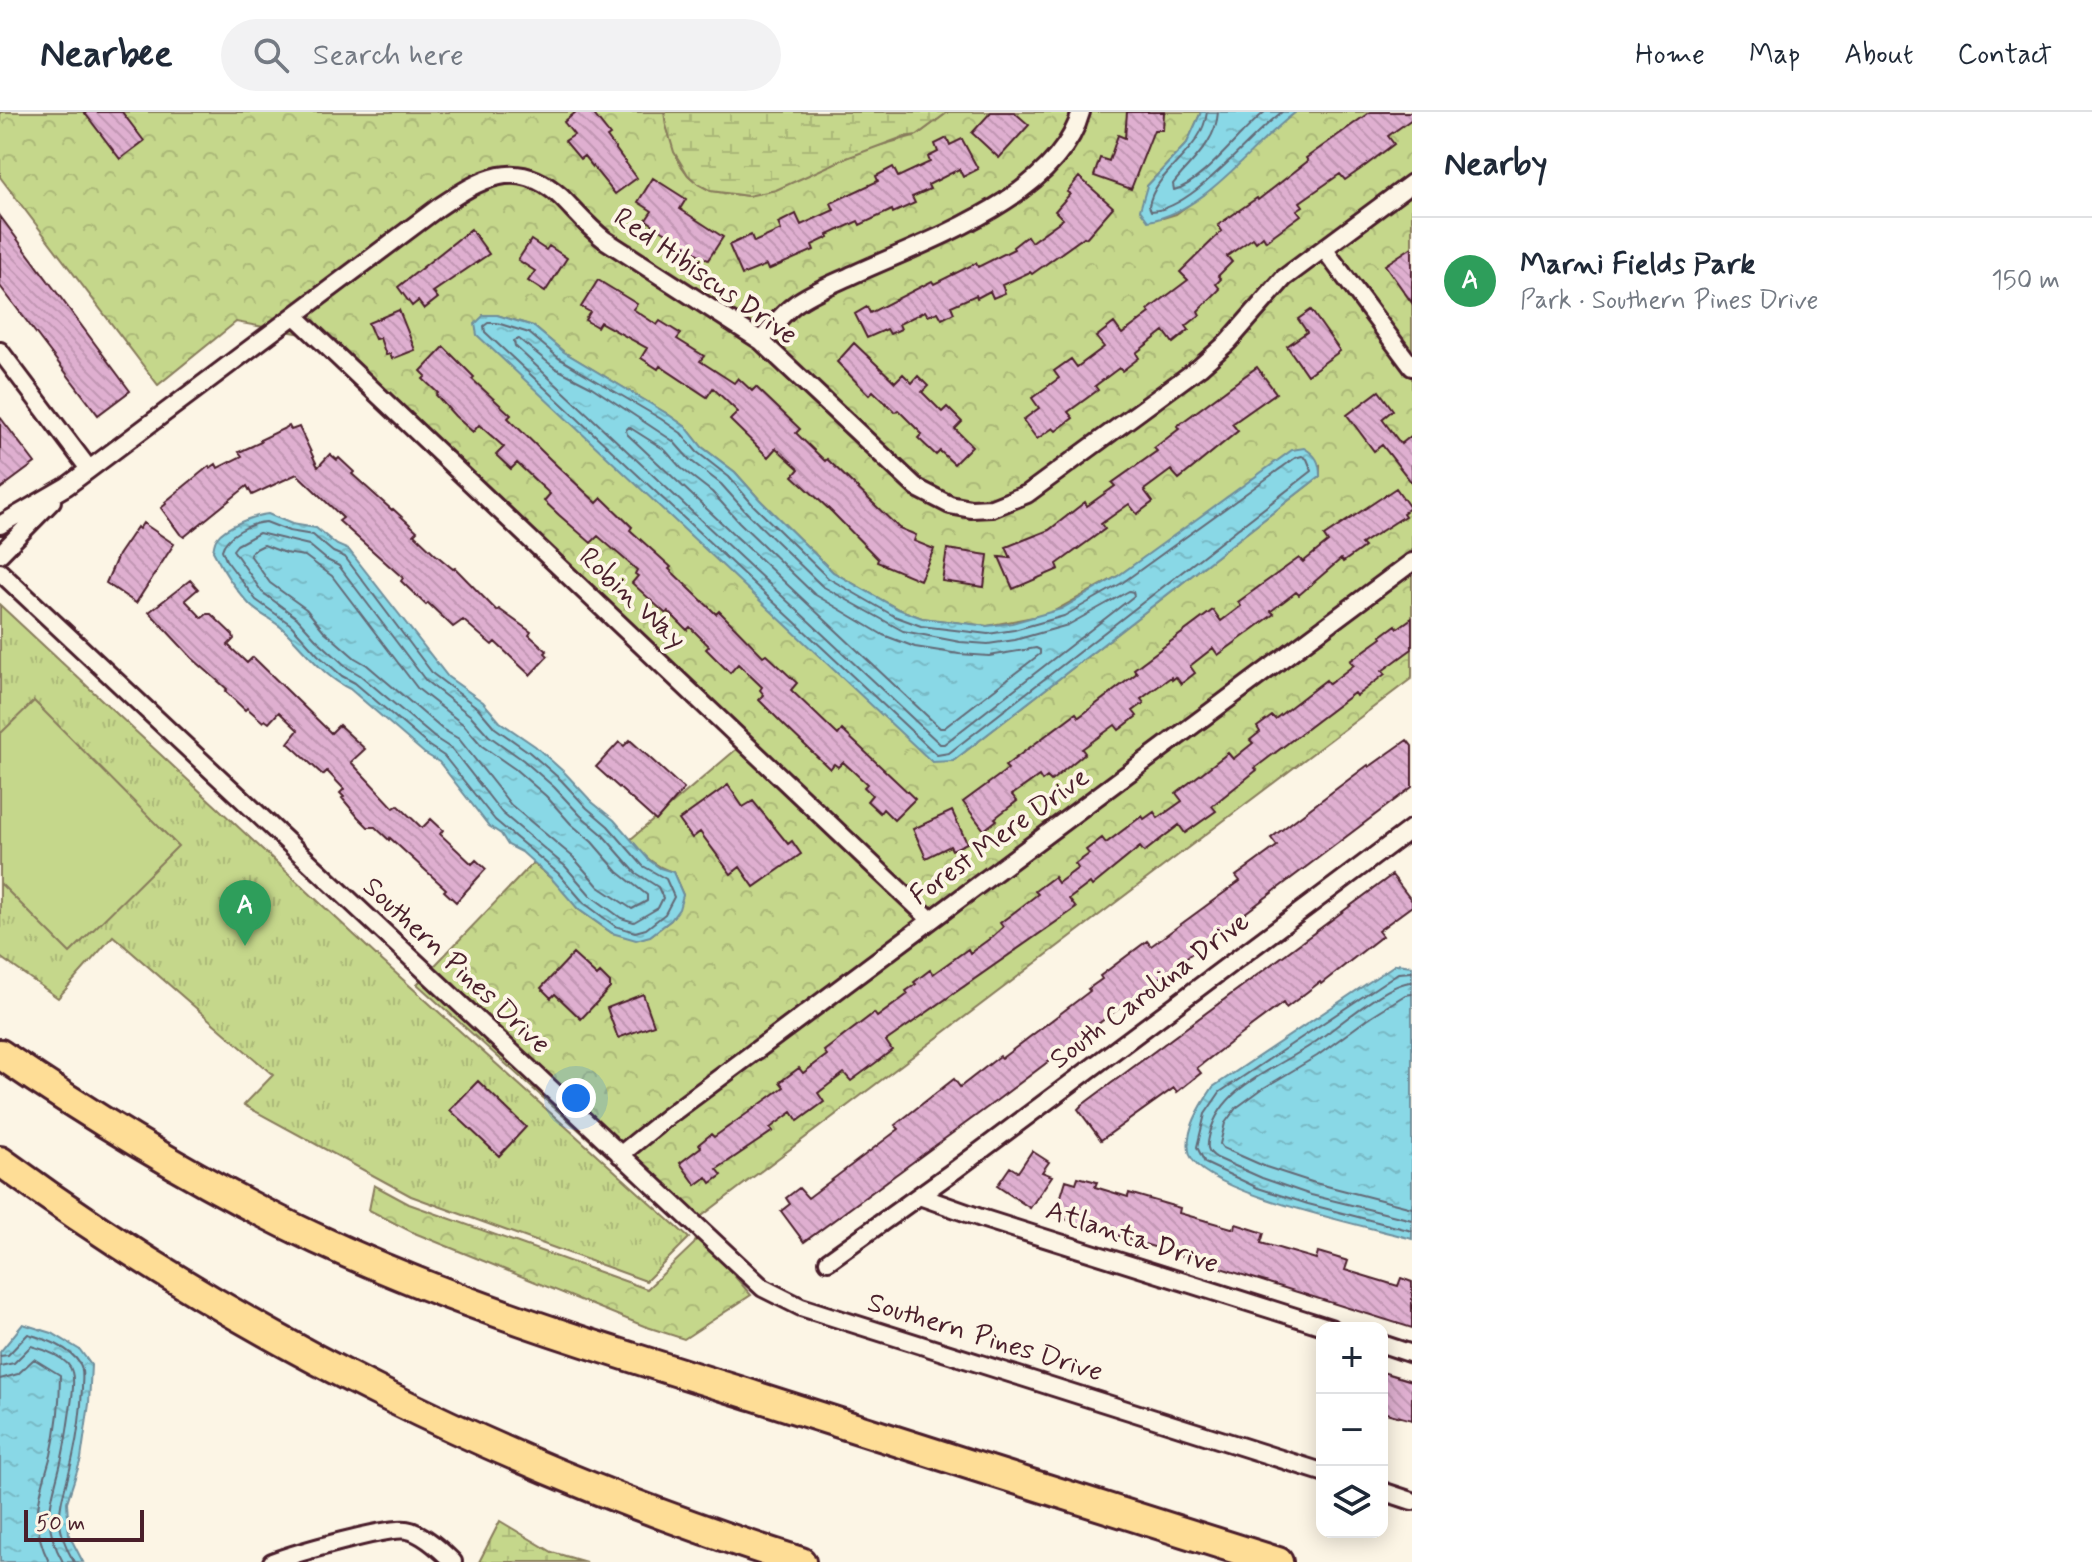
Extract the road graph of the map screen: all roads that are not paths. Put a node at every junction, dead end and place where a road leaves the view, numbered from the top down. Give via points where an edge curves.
1 (1081, 112) edge
2 (1412, 183) edge
3 (1324, 249) junction
4 (295, 316) junction
5 (761, 341) junction
6 (0, 351) edge
7 (1412, 367) edge
8 (89, 469) junction
9 (67, 486) junction
10 (0, 525) edge
11 (0, 554) edge
12 (1412, 562) edge
13 (0, 572) edge
14 (1412, 828) edge
15 (931, 920) junction
16 (0, 1054) edge
17 (620, 1155) junction
18 (0, 1161) edge
19 (919, 1196) junction
20 (828, 1261) dead end
21 (1316, 1324) edge
22 (1388, 1346) edge
23 (1412, 1354) edge
24 (1316, 1470) edge
25 (1388, 1493) edge
26 (1412, 1501) edge
27 (272, 1562) edge
28 (453, 1562) edge
29 (801, 1562) edge
30 (1278, 1562) edge

1 - 5 street via 1050,164 1025,189 988,212 810,295
2 - 3 street, Red Hibiscus Drive
3 - 5 street, Red Hibiscus Drive via 1284,278 1200,367 1027,494 992,508 950,505 917,488
3 - 7 street
4 - 5 street, Red Hibiscus Drive via 465,189 493,176 510,175 548,187 597,234
4 - 8 street, Red Hibiscus Drive
4 - 15 street, Robin Way
6 - 8 street
8 - 9 street, Red Hibiscus Drive
9 - 10 street, Red Hibiscus Drive
9 - 11 street, Red Hibiscus Drive
12 - 15 street, Forest Mere Drive
13 - 17 street, Southern Pines Drive
14 - 19 street, South Carolina Drive
15 - 17 street, Forest Mere Drive
16 - 30 highway via 206,1182 388,1271 554,1333
17 - 24 street, Southern Pines Drive via 746,1274 781,1299
18 - 29 highway via 206,1297 380,1392 555,1473
19 - 20 street
19 - 21 street, Atlanta Drive
22 - 23 street
25 - 26 street
27 - 28 street via 406,1529

